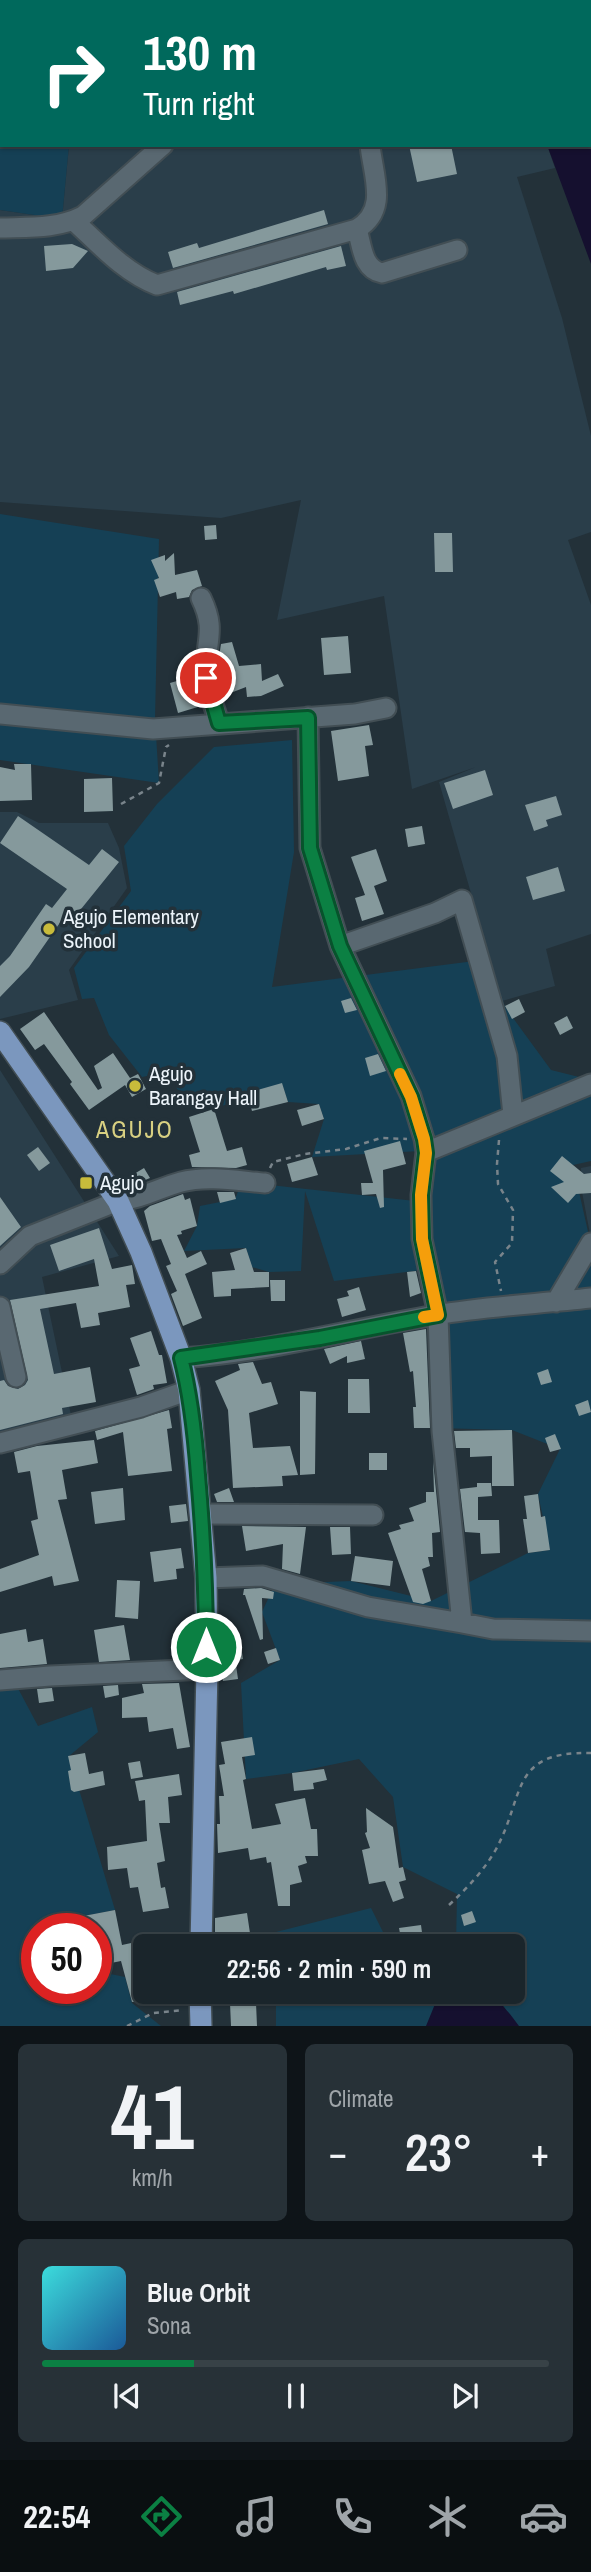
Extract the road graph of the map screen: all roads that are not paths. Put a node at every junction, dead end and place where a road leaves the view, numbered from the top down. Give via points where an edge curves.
1 (161, 147) edge
2 (370, 147) edge
3 (74, 220) junction
4 (0, 228) edge
5 (357, 229) junction
6 (457, 250) dead end
7 (201, 597) dead end
8 (386, 708) dead end
9 (0, 715) edge
10 (308, 718) junction
11 (219, 723) junction
12 (340, 946) junction
13 (0, 1032) edge
14 (591, 1084) edge
15 (507, 1117) junction
16 (425, 1146) junction
17 (265, 1183) road end
18 (118, 1201) junction
19 (591, 1242) edge
20 (0, 1264) edge
21 (591, 1298) edge
22 (556, 1302) junction
23 (0, 1307) edge
24 (438, 1315) junction
25 (181, 1358) junction
26 (16, 1377) dead end
27 (190, 1390) junction
28 (0, 1443) edge
29 (201, 1514) junction
30 (373, 1515) dead end
31 (206, 1578) junction
32 (462, 1623) junction
33 (591, 1631) edge
34 (207, 1669) junction
35 (0, 1680) edge
36 (201, 1934) edge

1 - 3 street
2 - 5 street via 378,199 369,221
3 - 4 street via 62,225
3 - 5 street via 125,266 158,285
5 - 6 street via 367,263 375,271
7 - 11 street via 212,633 206,649 206,678
8 - 10 street
9 - 11 street via 153,729
10 - 11 street
10 - 12 street via 310,848
12 - 15 street via 462,900 507,1056
12 - 16 street via 411,1097
13 - 18 main road
14 - 15 street
15 - 16 street
16 - 24 street via 422,1239
17 - 18 street via 182,1182
18 - 20 street via 30,1236
18 - 25 main road
19 - 22 street
21 - 22 street
22 - 24 street
23 - 26 street
24 - 25 street
24 - 32 street via 442,1431
25 - 27 main road
27 - 28 street
27 - 29 main road
29 - 30 street
29 - 31 main road
31 - 32 street via 263,1576 368,1606
31 - 34 main road
32 - 33 street via 493,1629
34 - 35 street
34 - 36 main road

